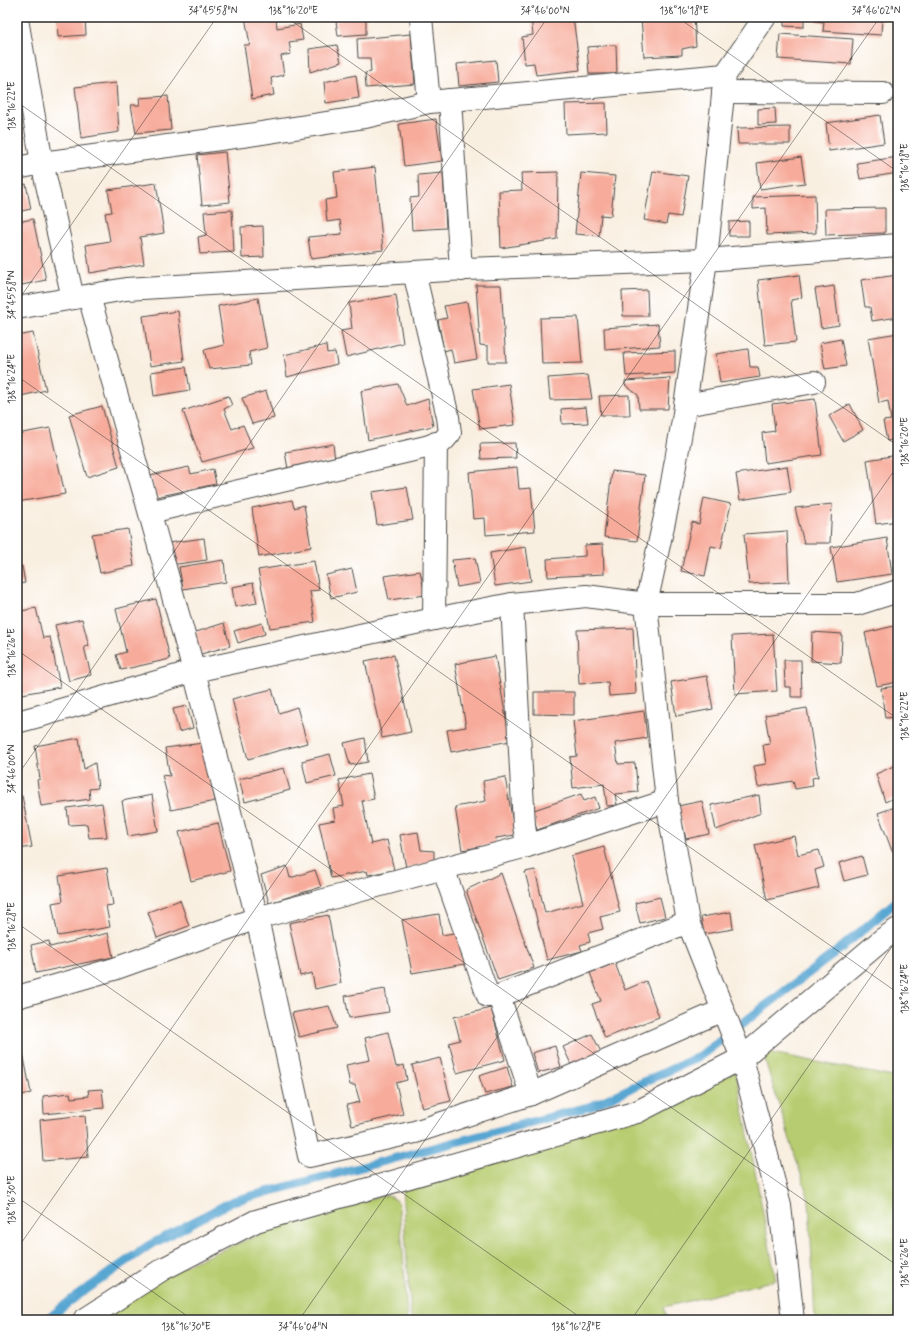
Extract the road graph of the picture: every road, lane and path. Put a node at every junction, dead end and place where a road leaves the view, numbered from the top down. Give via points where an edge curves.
1 (422, 17) edge
2 (765, 17) edge
3 (17, 19) edge
4 (724, 84) junction
5 (883, 93) dead end
6 (439, 101) junction
7 (42, 163) junction
8 (17, 168) edge
9 (898, 245) edge
10 (706, 260) junction
11 (460, 270) junction
12 (414, 272) junction
13 (81, 297) junction
14 (17, 308) edge
15 (814, 382) dead end
16 (685, 405) junction
17 (436, 443) junction
18 (150, 512) junction
19 (898, 591) edge
20 (512, 604) junction
21 (646, 604) junction
22 (434, 619) junction
23 (194, 671) junction
24 (17, 722) edge
25 (667, 801) junction
26 (527, 846) junction
27 (443, 868) junction
28 (257, 918) junction
29 (688, 922) junction
30 (898, 929) edge
31 (499, 996) junction
32 (17, 997) edge
33 (723, 1010) junction
34 (742, 1058) junction
35 (531, 1094) junction
36 (84, 1320) edge
37 (793, 1320) edge

1 - 6 street
2 - 4 street
3 - 7 street
4 - 5 street
4 - 6 street
4 - 10 street
6 - 7 street via 365,117
6 - 11 street
7 - 8 street
7 - 13 street
9 - 10 street
10 - 11 street
10 - 16 street
11 - 12 street
12 - 13 street via 126,289
12 - 17 street via 448,417 450,433
13 - 14 street
13 - 18 street
15 - 16 street
16 - 21 street via 670,494
17 - 18 street
17 - 22 street
18 - 23 street
19 - 21 street via 858,604
20 - 21 street via 586,596
20 - 22 street
20 - 26 street
21 - 25 street
22 - 23 street
23 - 24 street
23 - 28 street
25 - 26 street
25 - 29 street
26 - 27 street
27 - 28 street
27 - 31 street via 488,996
28 - 32 street via 114,969
28 - 35 street via 309,1156 415,1132
29 - 31 street
29 - 33 street
30 - 34 street
31 - 35 street
33 - 34 street
33 - 35 street
34 - 36 street via 637,1112 256,1220 163,1269
34 - 37 street via 780,1206

